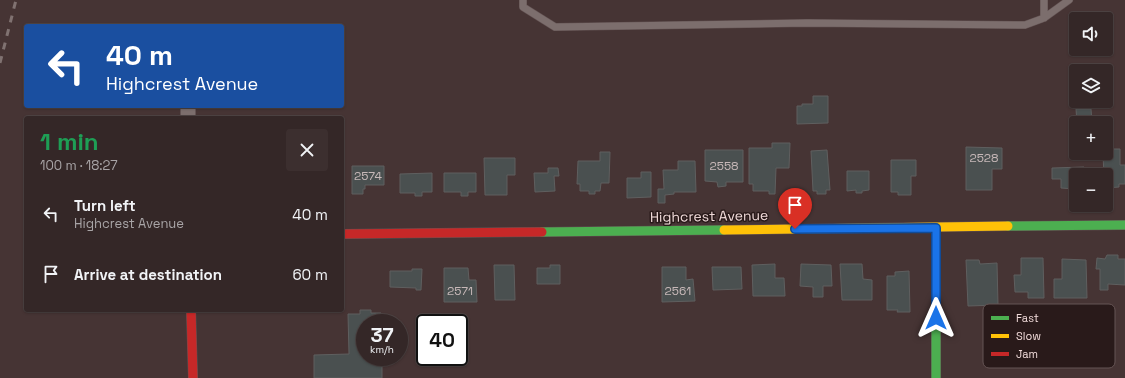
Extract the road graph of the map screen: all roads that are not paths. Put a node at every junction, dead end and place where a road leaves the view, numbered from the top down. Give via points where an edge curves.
1 (523, 0) edge
2 (1044, 0) edge
3 (1069, 0) edge
4 (1044, 18) junction
5 (1125, 225) edge
6 (936, 228) junction
7 (344, 234) edge
8 (191, 312) edge
9 (192, 378) edge
10 (936, 378) edge

1 - 4 lane via 523,7 555,27 807,23 1025,25
2 - 4 lane
3 - 4 lane
5 - 6 street, Highcrest Avenue
6 - 7 street, Highcrest Avenue
6 - 10 street
8 - 9 street

